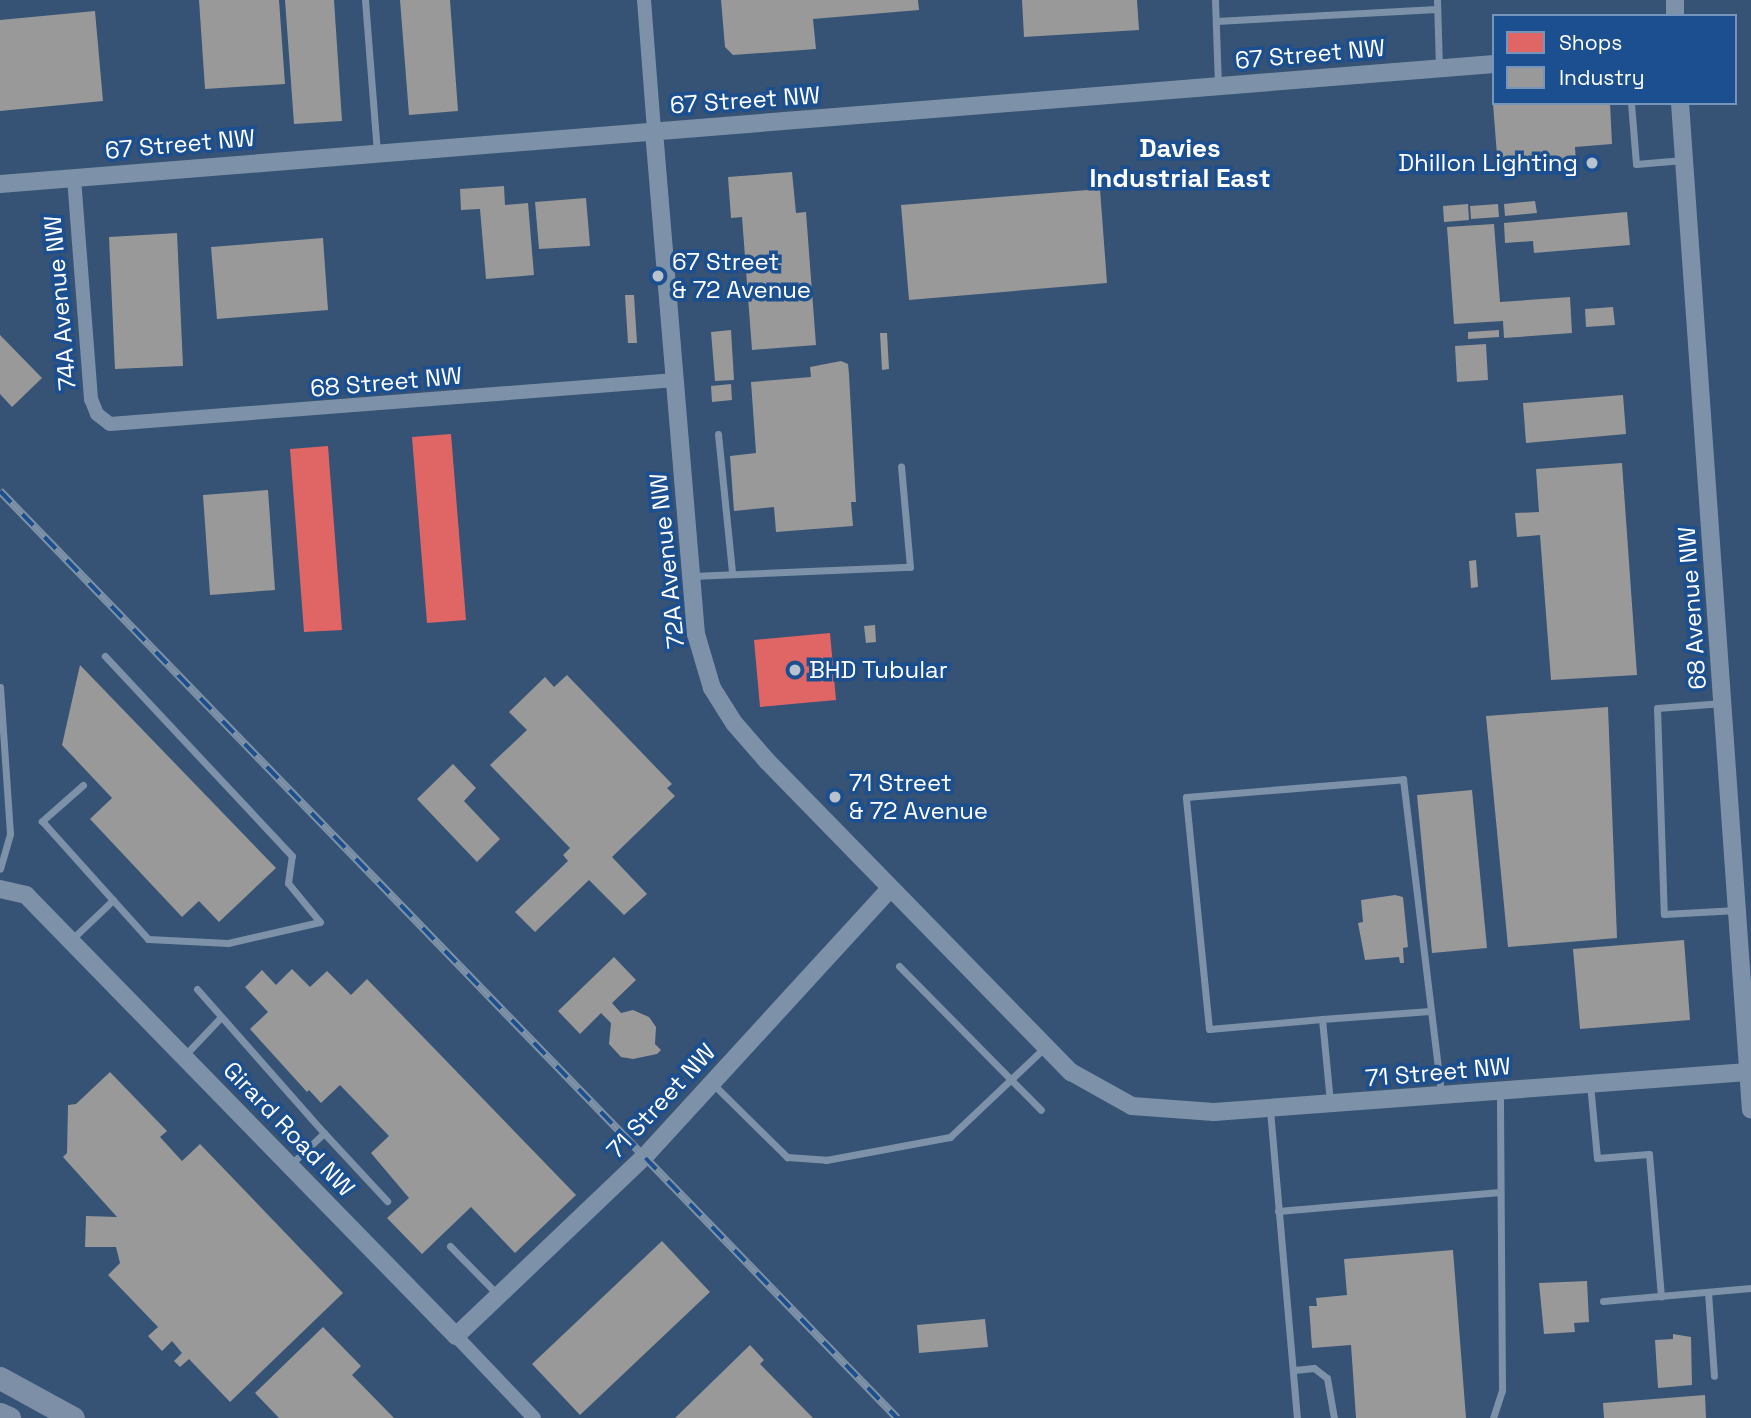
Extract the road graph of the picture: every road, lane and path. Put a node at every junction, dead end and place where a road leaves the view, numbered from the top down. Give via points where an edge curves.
1 (365, 0) edge
2 (644, 0) edge
3 (1215, 0) edge
4 (1437, 0) edge
5 (1437, 9) junction
6 (1216, 21) junction
7 (1492, 64) edge
8 (1439, 68) junction
9 (1218, 86) junction
10 (1631, 105) edge
11 (1680, 105) edge
12 (654, 131) junction
13 (377, 153) junction
14 (1684, 160) junction
15 (74, 178) junction
16 (0, 184) edge
17 (675, 380) junction
18 (103, 420) joint
19 (718, 434) dead end
20 (901, 466) dead end
21 (732, 573) junction
22 (691, 576) junction
23 (105, 656) dead end
24 (0, 688) edge
25 (1723, 703) junction
26 (83, 785) dead end
27 (10, 834) junction
28 (0, 835) edge
29 (0, 869) edge
30 (0, 889) edge
31 (890, 889) junction
32 (113, 900) junction
33 (1738, 910) junction
34 (71, 941) junction
35 (899, 966) dead end
36 (197, 989) dead end
37 (1430, 1011) junction
38 (221, 1017) junction
39 (1322, 1019) junction
40 (1045, 1047) junction
41 (185, 1056) junction
42 (1748, 1072) junction
43 (1010, 1079) junction
44 (712, 1083) junction
45 (1590, 1083) junction
46 (1500, 1091) junction
47 (1441, 1098) junction
48 (1132, 1106) joint
49 (1331, 1106) junction
50 (1041, 1110) dead end
51 (1270, 1110) junction
52 (1751, 1110) edge
53 (324, 1133) junction
54 (290, 1166) junction
55 (1500, 1192) junction
56 (387, 1201) dead end
57 (1278, 1211) junction
58 (450, 1245) dead end
59 (1751, 1288) edge
60 (1708, 1292) junction
61 (498, 1296) junction
62 (1661, 1296) junction
63 (1603, 1301) dead end
64 (456, 1336) junction
65 (1294, 1370) junction
66 (1714, 1376) dead end
67 (0, 1378) edge
68 (0, 1413) edge
69 (9, 1418) edge
70 (74, 1418) edge
71 (534, 1418) edge
72 (1297, 1418) edge
73 (1334, 1418) edge
74 (1493, 1418) edge

1 - 13 lane
2 - 12 street, 72A Avenue NW
3 - 6 lane
4 - 5 lane
5 - 6 lane
5 - 8 lane
6 - 9 lane
7 - 8 street, 67 Street NW
8 - 9 street, 67 Street NW
9 - 12 street, 67 Street NW
10 - 14 lane via 1636,164
11 - 14 street, 68 Avenue NW
12 - 13 street, 67 Street NW
12 - 17 street, 72A Avenue NW
13 - 15 street, 67 Street NW
14 - 25 street, 68 Avenue NW
15 - 16 street, 67 Street NW
15 - 18 street, 74A Avenue NW via 91,399
17 - 18 street, 68 Street NW via 127,426
17 - 22 street, 72A Avenue NW
19 - 21 lane
20 - 21 lane via 910,567
21 - 22 lane
22 - 31 street, 72A Avenue NW via 700,654 720,705
23 - 32 lane via 292,856 288,883 320,922 228,943 148,939
24 - 27 lane
25 - 33 street, 68 Avenue NW
25 - 33 lane via 1657,708 1664,914
26 - 32 lane via 43,821
27 - 28 lane
27 - 29 lane
30 - 34 street, Girard Road NW via 26,895
31 - 40 street, 72A Avenue NW
31 - 44 street, 71 Street NW
32 - 34 lane
33 - 42 street, 68 Avenue NW
34 - 41 street, Girard Road NW
35 - 43 lane
36 - 38 lane
37 - 39 lane
37 - 39 lane via 1403,779 1186,797 1209,1028
37 - 47 lane
38 - 41 lane
38 - 53 lane
39 - 49 lane
40 - 43 lane
40 - 48 street, 72A Avenue NW via 1071,1072
41 - 54 street, Girard Road NW
42 - 45 street, 71 Street NW
42 - 52 street, 68 Avenue NW
43 - 44 lane via 950,1137 826,1160 788,1157
43 - 50 lane
44 - 61 street, 71 Street NW via 646,1155
45 - 46 street, 71 Street NW
45 - 62 lane via 1597,1158 1649,1154
46 - 47 street, 71 Street NW
46 - 55 lane
47 - 49 street, 71 Street NW
48 - 51 street, 71 Street NW via 1186,1112
49 - 51 street, 71 Street NW
51 - 57 lane
53 - 54 lane
53 - 56 lane
54 - 64 street, Girard Road NW
55 - 57 lane
55 - 74 lane via 1502,1390
57 - 65 lane
58 - 61 lane
59 - 60 lane
60 - 62 lane
60 - 66 lane
61 - 64 street, 71 Street NW
62 - 63 lane
64 - 71 street, Girard Road NW
65 - 72 lane
65 - 73 lane via 1314,1368 1326,1378
67 - 70 main road
68 - 69 main road

